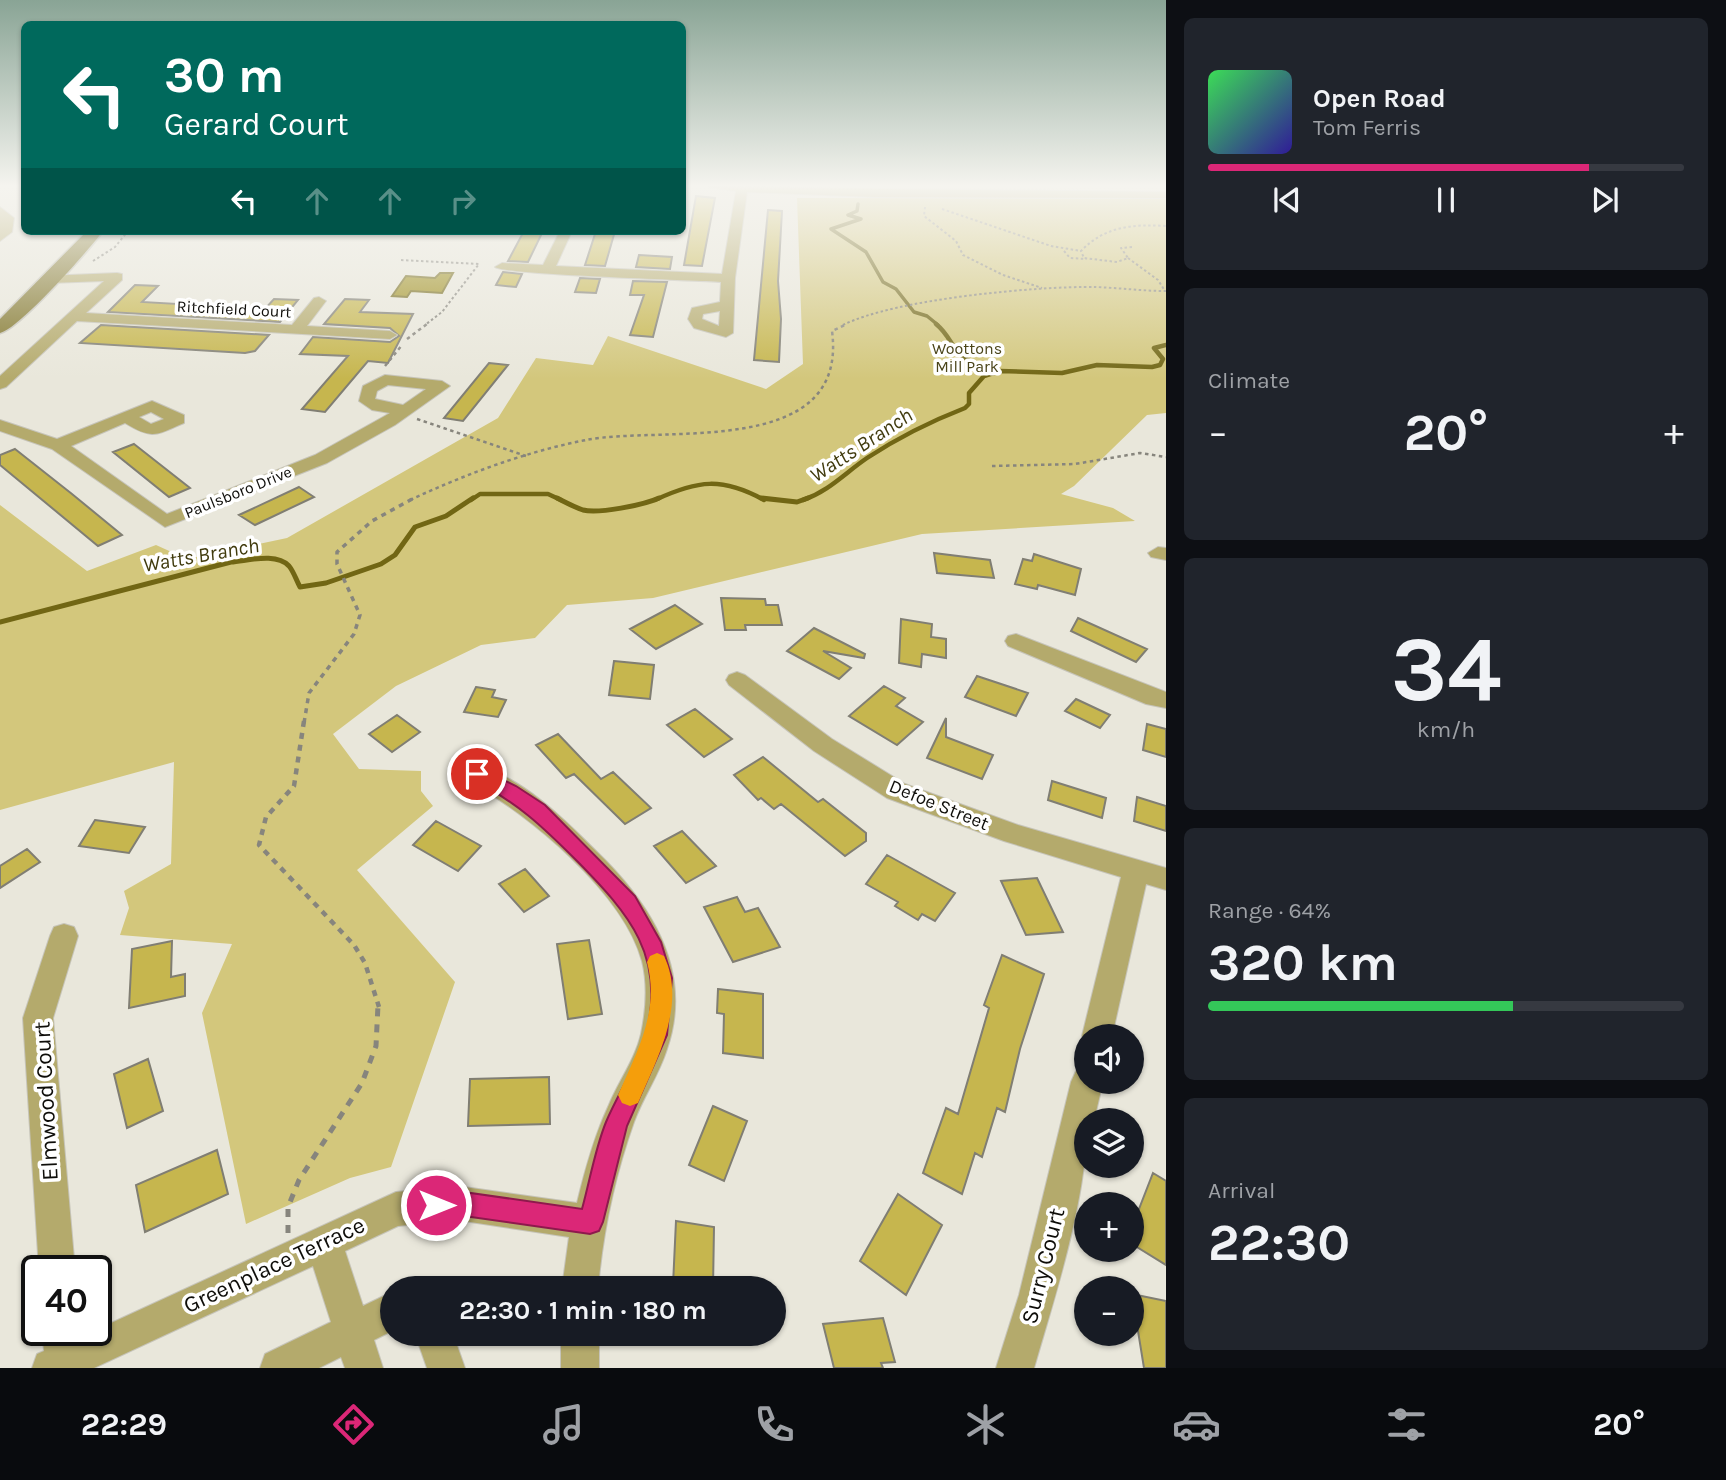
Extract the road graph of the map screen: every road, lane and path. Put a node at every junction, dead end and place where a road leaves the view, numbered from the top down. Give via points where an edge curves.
1 (76, 251) edge
2 (109, 251) edge
3 (556, 251) edge
4 (733, 251) edge
5 (961, 251) edge
6 (1064, 251) joint
7 (1082, 251) joint
8 (1123, 251) edge
9 (1128, 258) junction
10 (1088, 259) junction
11 (401, 260) dead end
12 (502, 267) dead end
13 (547, 270) junction
14 (80, 273) junction
15 (53, 276) junction
16 (117, 277) junction
17 (729, 278) junction
18 (1023, 282) junction
19 (1044, 289) junction
20 (1166, 291) edge
21 (1021, 292) junction
22 (319, 301) dead end
23 (727, 305) dead end
24 (75, 317) junction
25 (0, 328) edge
26 (296, 330) junction
27 (390, 335) dead end
28 (385, 380) junction
29 (0, 384) edge
30 (403, 412) junction
31 (126, 417) dead end
32 (0, 425) edge
33 (58, 445) junction
34 (528, 457) junction
35 (1166, 457) edge
36 (992, 466) dead end
37 (1016, 641) dead end
38 (737, 680) dead end
39 (1166, 700) edge
40 (477, 774) dead end
41 (1136, 870) junction
42 (1166, 879) edge
43 (64, 936) dead end
44 (1100, 1024) edge
45 (1084, 1094) edge
46 (590, 1222) junction
47 (309, 1249) junction
48 (56, 1255) edge
49 (582, 1276) edge
50 (380, 1317) edge
51 (352, 1331) junction
52 (439, 1346) edge
53 (580, 1346) edge
54 (59, 1353) edge
55 (279, 1368) edge
56 (364, 1368) edge
57 (446, 1368) edge
58 (580, 1368) edge
59 (1015, 1368) edge

1 - 15 main road
2 - 14 path
3 - 13 street
4 - 17 street
5 - 18 path
6 - 7 path
6 - 10 path via 1070,258
7 - 10 path
8 - 9 path
9 - 10 path via 1117,262
9 - 20 path
11 - 28 path via 479,264 442,312 403,343 384,367
12 - 13 street
13 - 17 street
14 - 15 street
14 - 16 street
15 - 16 street
15 - 25 main road
16 - 24 street
17 - 23 street
18 - 19 path
18 - 21 path
19 - 20 path via 1087,286
19 - 21 path
21 - 34 path via 857,318 832,331 828,382 810,401 782,419 718,430 590,438
22 - 26 street
24 - 26 street, Ritchfield Court
24 - 29 street
26 - 27 street, Ritchfield Court
28 - 30 street via 369,389 367,401
28 - 30 street, Paulsboro Drive via 442,386
30 - 33 street, Paulsboro Drive via 321,459 165,521
30 - 34 path
31 - 33 street
32 - 33 street, Paulsboro Drive
34 - 47 path via 460,480 375,518 337,552 360,615 354,634 309,693 294,786 266,817 260,845 278,869 323,906 364,962 377,990 379,1029 367,1076 290,1193 286,1227
35 - 36 path via 1146,451 1125,452 1084,463
37 - 39 street
38 - 41 street, Defoe Street via 823,745 896,791 1013,834
40 - 46 street via 538,810 629,901 651,942 661,978 656,1035 616,1126
41 - 42 street, Defoe Street
41 - 44 street
43 - 48 street, Elmwood Court via 38,1018
45 - 59 street, Surry Court
46 - 47 street, Greenplace Terrace via 457,1203 396,1209
46 - 49 street
47 - 51 street
47 - 54 street, Greenplace Terrace
50 - 51 street
51 - 55 street
51 - 56 street
52 - 57 street
53 - 58 street

